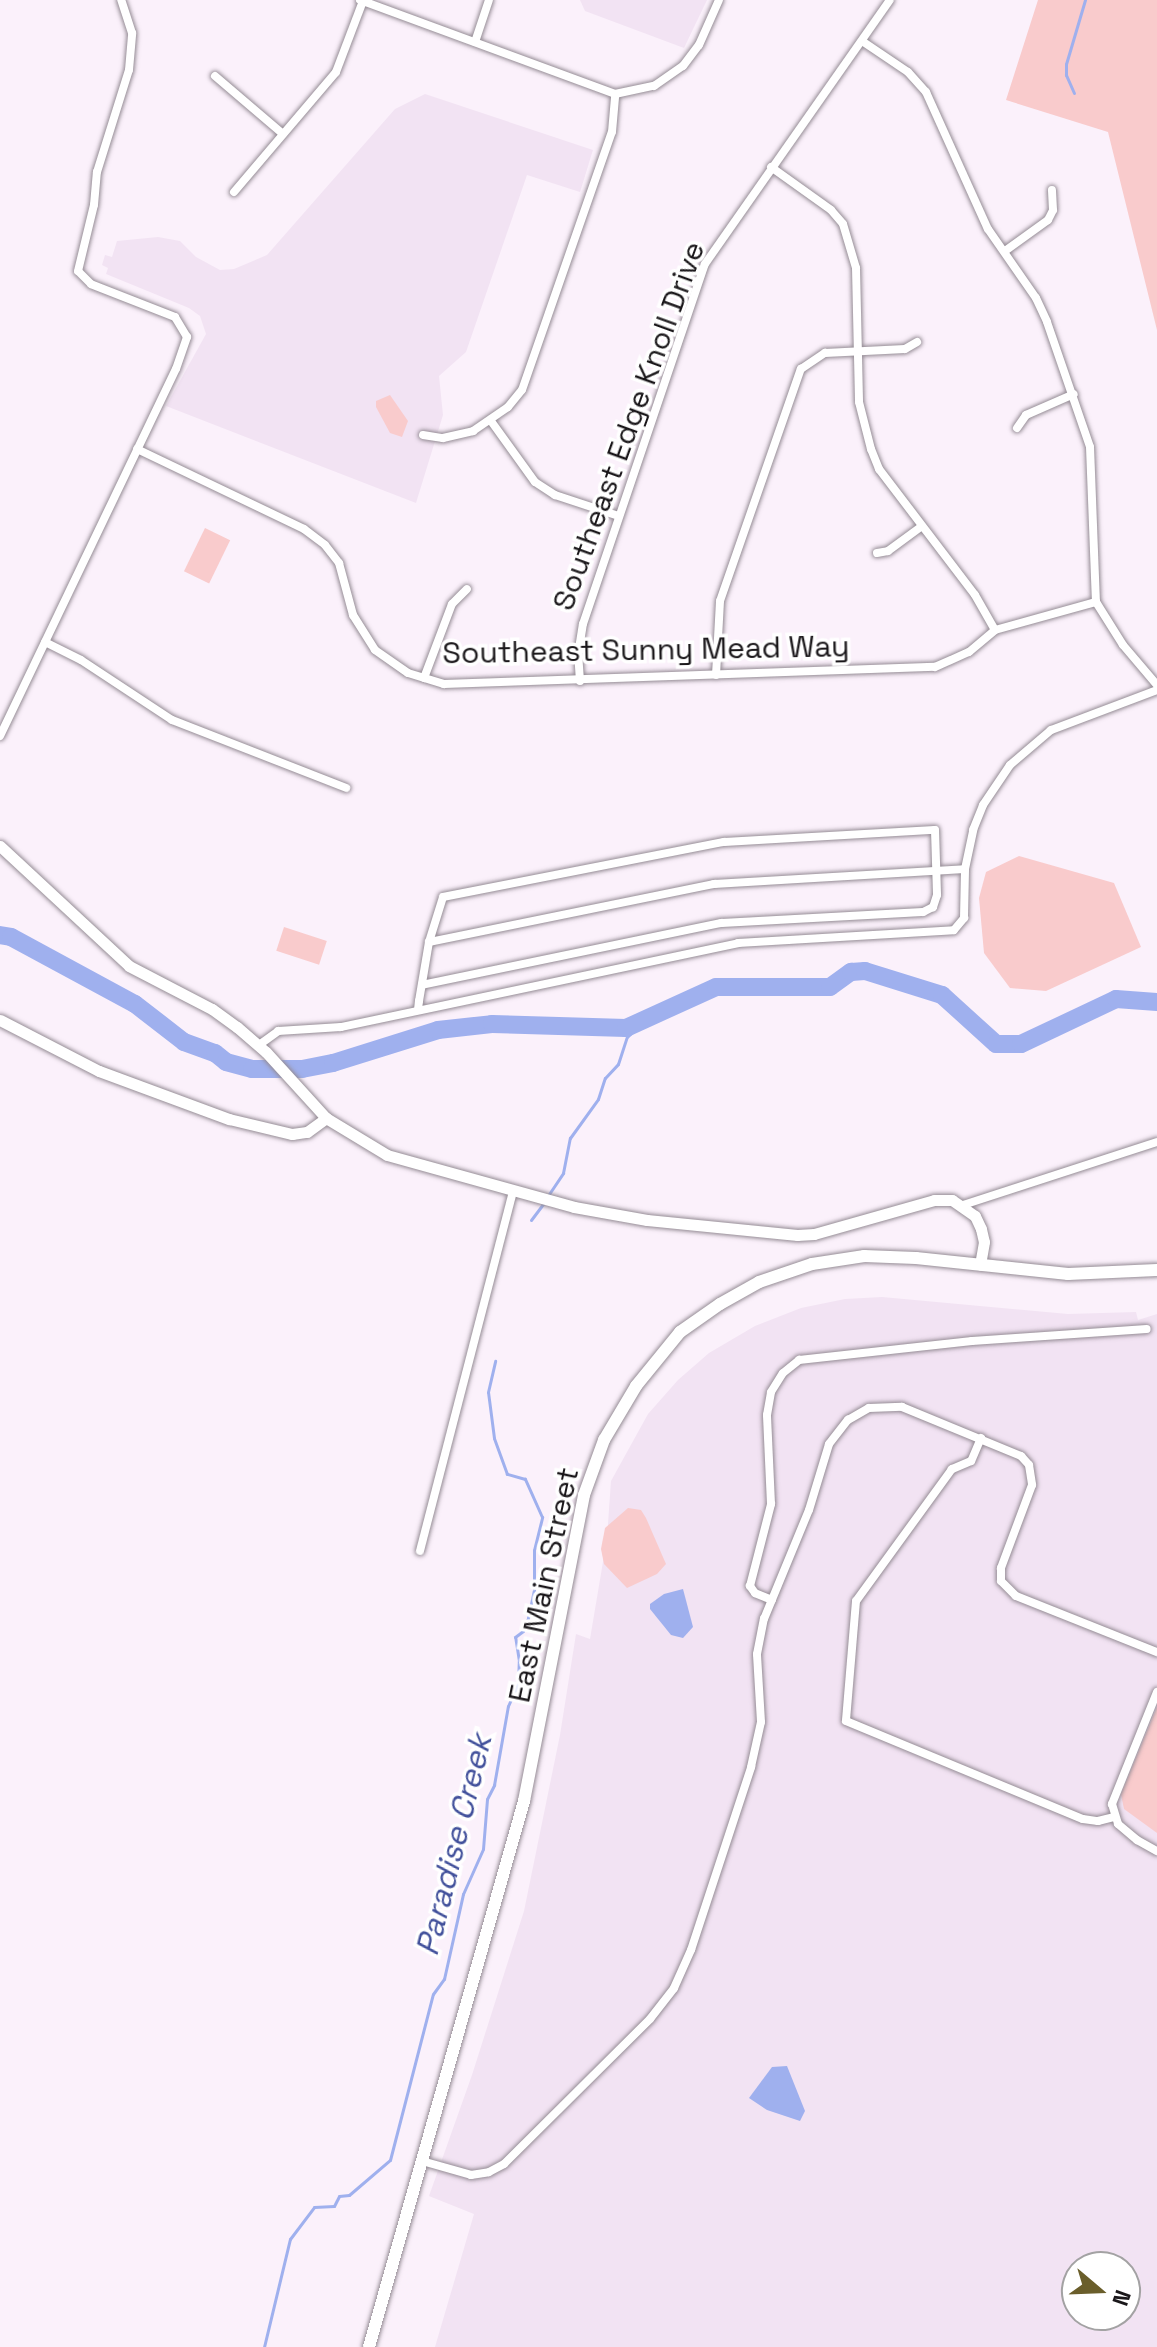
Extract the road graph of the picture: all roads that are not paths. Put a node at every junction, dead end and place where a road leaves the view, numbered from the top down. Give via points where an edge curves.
1 (121, 0) edge
2 (489, 0) edge
3 (719, 0) edge
4 (890, 0) edge
5 (361, 1) edge
6 (862, 41) junction
7 (475, 42) junction
8 (215, 76) dead end
9 (615, 94) junction
10 (283, 134) junction
11 (771, 167) junction
12 (1052, 190) dead end
13 (234, 192) dead end
14 (1005, 251) junction
15 (917, 342) dead end
16 (857, 351) junction
17 (1074, 394) junction
18 (491, 421) junction
19 (1017, 428) dead end
20 (423, 435) dead end
21 (137, 449) junction
22 (619, 516) junction
23 (922, 526) junction
24 (877, 553) dead end
25 (467, 589) dead end
26 (1096, 602) junction
27 (995, 630) junction
28 (45, 642) junction
29 (716, 675) junction
30 (424, 678) junction
31 (580, 681) junction
32 (1157, 688) edge
33 (0, 736) edge
34 (346, 788) dead end
35 (0, 846) edge
36 (938, 869) junction
37 (965, 869) junction
38 (429, 942) junction
39 (422, 985) junction
40 (418, 1010) junction
41 (0, 1020) edge
42 (263, 1049) junction
43 (326, 1118) junction
44 (1157, 1142) edge
45 (513, 1191) junction
46 (963, 1205) junction
47 (980, 1265) junction
48 (1157, 1270) edge
49 (1147, 1329) dead end
50 (981, 1438) junction
51 (420, 1551) dead end
52 (772, 1600) junction
53 (1157, 1652) edge
54 (1157, 1692) edge
55 (1114, 1817) junction
56 (1157, 1851) edge
57 (422, 2161) junction
58 (369, 2347) edge

1 - 21 street via 132,33 129,70 97,172 78,271 91,284 175,317 187,337
2 - 7 street
3 - 9 street via 683,66 654,86
4 - 6 street, Southeast Edge Knoll Drive
5 - 7 street
5 - 10 street via 336,72
6 - 11 street, Southeast Edge Knoll Drive
6 - 14 street via 908,72 926,92 988,229
7 - 9 street
8 - 10 street
9 - 18 street via 612,132 533,368 508,407
10 - 13 street
11 - 16 street via 843,224 856,268
11 - 22 street, Southeast Edge Knoll Drive via 705,264
12 - 14 street via 1048,220
14 - 17 street via 1047,322
15 - 16 street via 905,349
16 - 23 street via 859,402 871,449 879,469
16 - 29 street via 813,358 793,384 720,601
17 - 19 street via 1026,415
17 - 26 street via 1090,447
18 - 20 street via 457,437
18 - 22 street via 535,482 555,495
21 - 28 street
21 - 30 street, Southeast Sunny Mead Way via 304,529 325,545 339,563 353,615 375,650 394,666
22 - 31 street, Southeast Edge Knoll Drive via 579,641
23 - 24 street
23 - 27 street
25 - 30 street via 452,604
26 - 27 street, Southeast Sunny Mead Way
26 - 32 street
27 - 29 street, Southeast Sunny Mead Way via 969,652 935,667
28 - 33 street
28 - 34 street via 172,720
29 - 31 street, Southeast Sunny Mead Way
30 - 31 street, Southeast Sunny Mead Way via 444,684
32 - 37 street via 1075,718 1023,752 983,805
35 - 42 street via 129,966 212,1009
36 - 37 street
36 - 38 street via 714,884
36 - 38 street via 935,830 724,842 443,897
36 - 39 street via 933,907 923,912 721,923
37 - 40 street via 964,918 954,930 738,943
38 - 39 street
39 - 40 street
40 - 42 street via 341,1027 278,1031
41 - 43 street via 111,1076 229,1119 292,1134 307,1132
42 - 43 street
43 - 45 street via 387,1155
44 - 46 street
45 - 46 street via 647,1220 797,1235 934,1200
45 - 51 street
46 - 47 street via 981,1229
47 - 48 main road, East Main Street via 1068,1274
47 - 57 main road, East Main Street via 864,1256 812,1264 759,1282 680,1332 620,1411 584,1495 524,1801
49 - 52 street via 799,1360 771,1392 767,1415 771,1504 750,1586
50 - 52 street via 902,1407 869,1408 848,1420 829,1444
50 - 53 street via 1021,1456 1032,1472 1001,1568 1006,1588
50 - 55 street via 971,1461 952,1469 856,1601 846,1721 1083,1819
52 - 57 street via 757,1654 761,1722 751,1767 691,1950 668,1998 497,2168 471,2175
54 - 55 street via 1115,1793
55 - 56 street
57 - 58 main road, East Main Street

